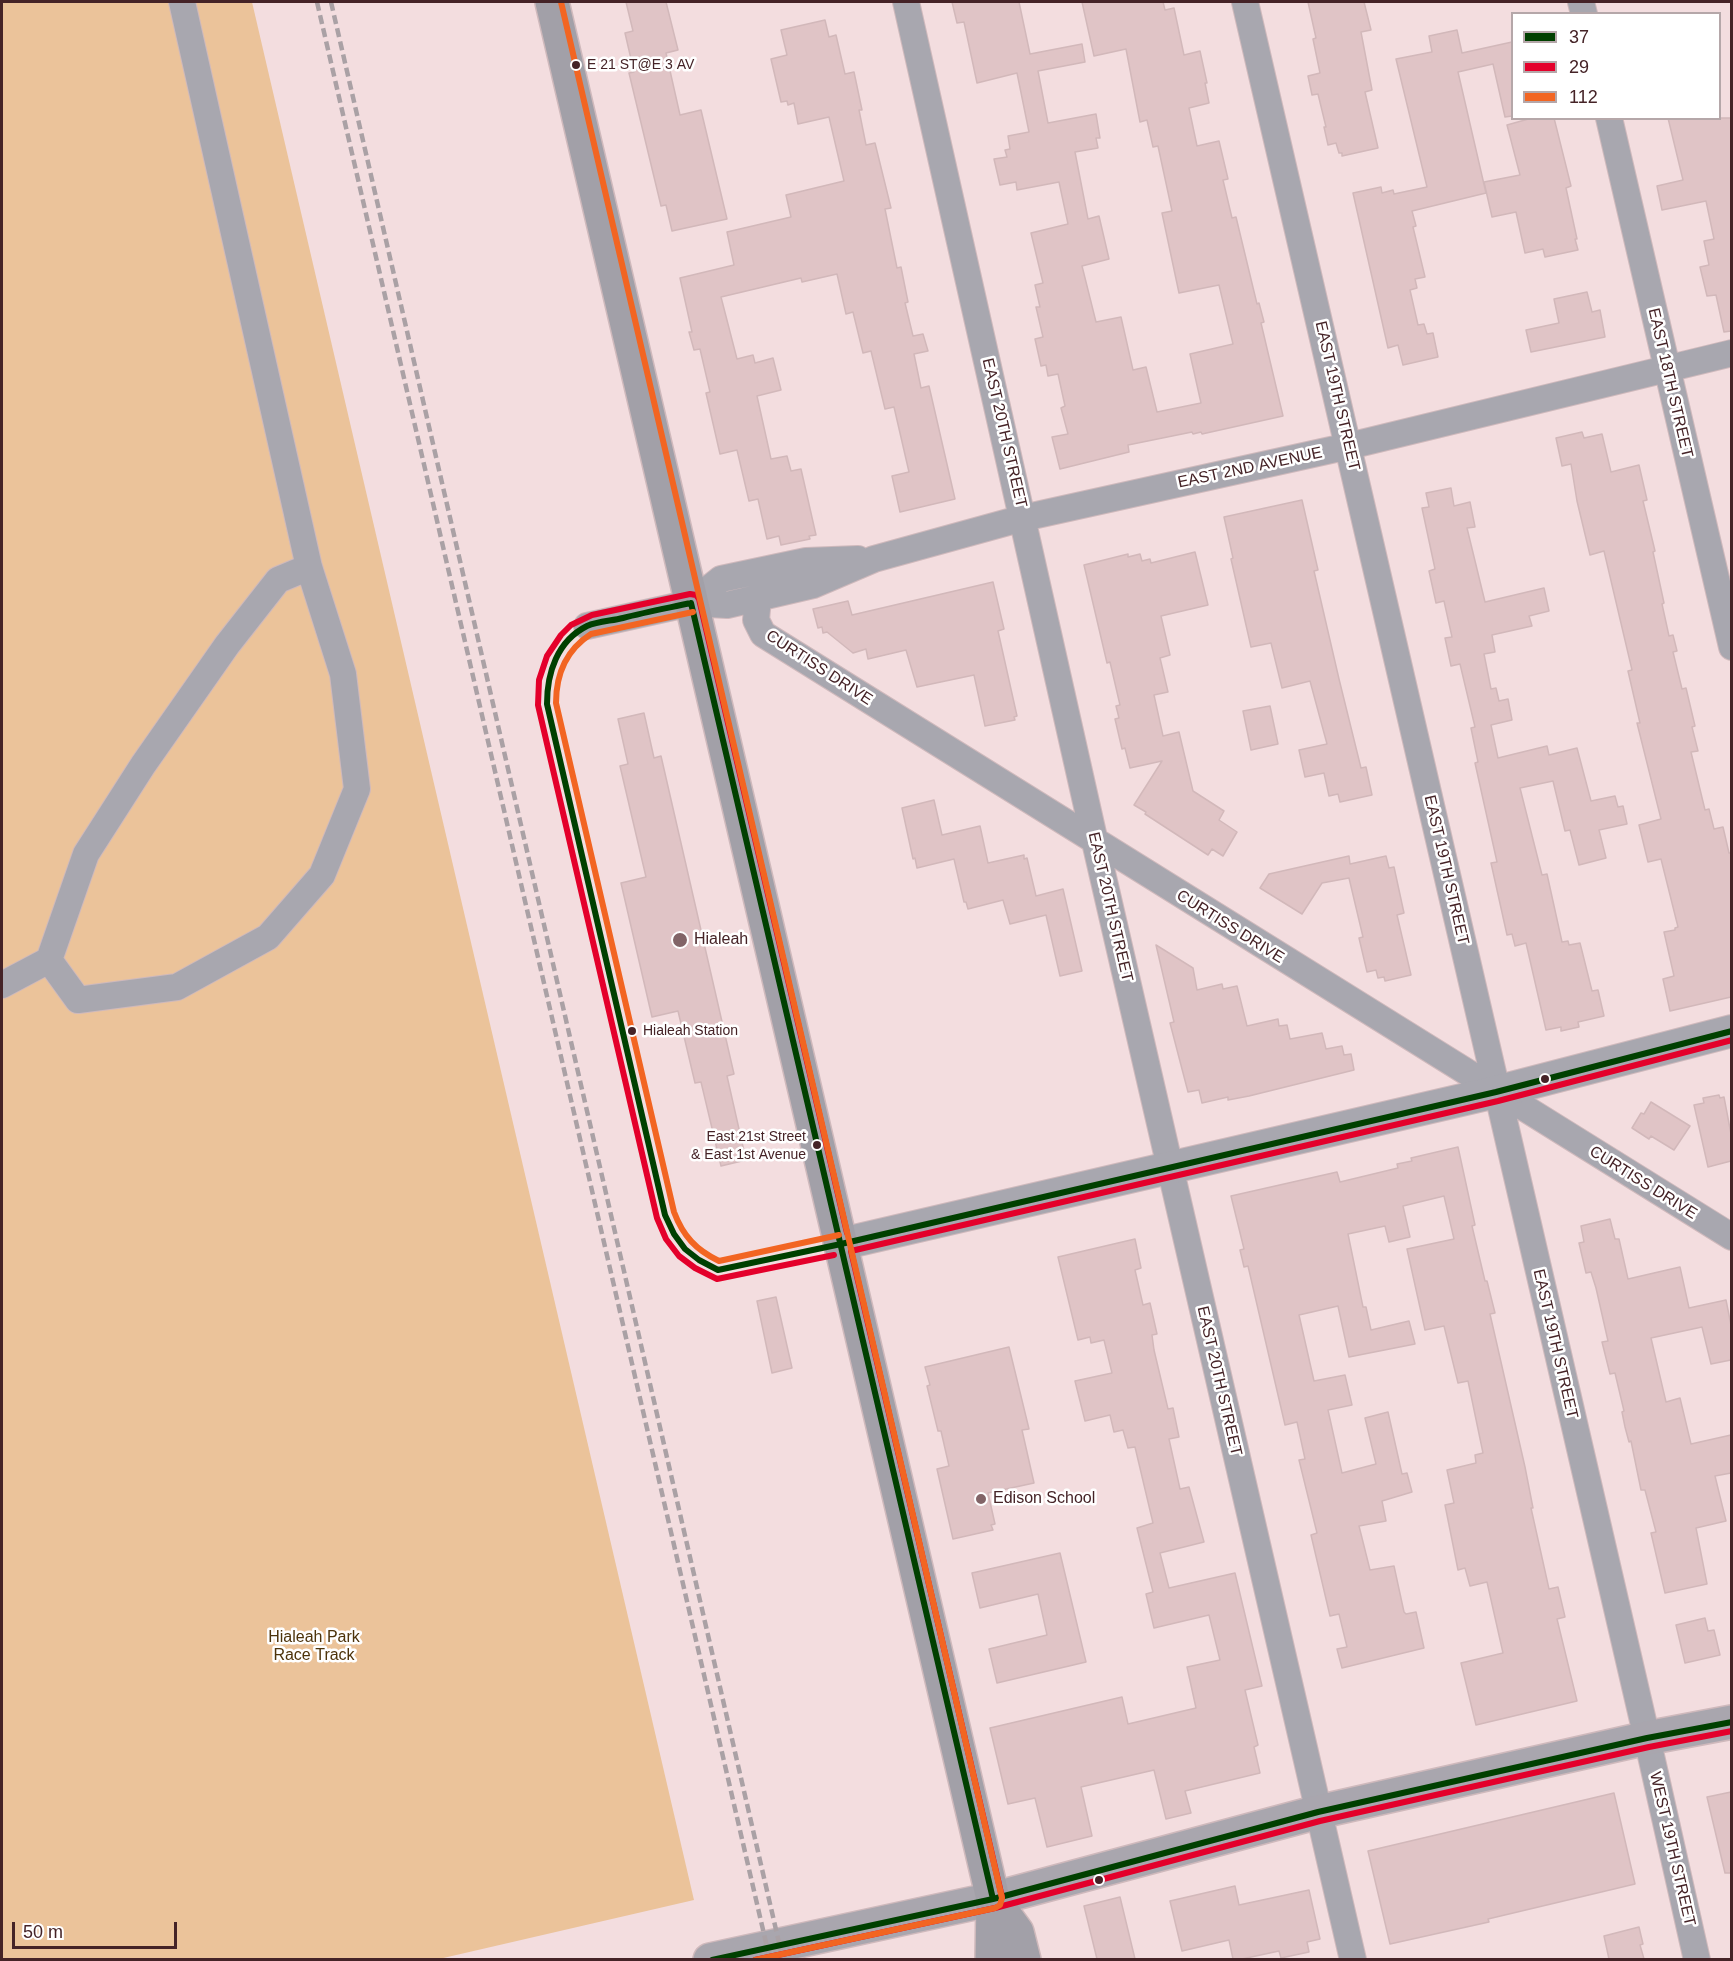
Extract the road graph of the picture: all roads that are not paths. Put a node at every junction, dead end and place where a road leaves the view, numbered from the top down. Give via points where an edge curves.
1 (182, 2) edge
2 (552, 2) edge
3 (906, 2) edge
4 (1245, 2) edge
5 (1609, 120) edge
6 (1731, 353) edge
7 (1667, 368) junction
8 (1349, 446) junction
9 (1023, 518) junction
10 (874, 559) junction
11 (309, 567) junction
12 (758, 598) junction
13 (691, 603) junction
14 (587, 626) dead end
15 (1731, 647) edge
16 (1095, 842) junction
17 (49, 960) junction
18 (2, 985) edge
19 (1731, 1031) edge
20 (1496, 1092) junction
21 (1170, 1166) junction
22 (1731, 1238) edge
23 (841, 1244) junction
24 (1731, 1722) edge
25 (1647, 1738) junction
26 (1318, 1812) junction
27 (993, 1899) junction
28 (710, 1959) edge
29 (992, 1959) edge
30 (1024, 1959) edge
31 (1353, 1959) edge
32 (1696, 1959) edge

1 - 11 street
2 - 13 main road
3 - 9 street, EAST 20TH STREET
4 - 8 street, EAST 19TH STREET
5 - 7 street, EAST 18TH STREET
6 - 7 street, EAST 2ND AVENUE
7 - 8 street, EAST 2ND AVENUE
7 - 15 street, EAST 18TH STREET
8 - 9 street, EAST 2ND AVENUE
8 - 20 street, EAST 19TH STREET
9 - 10 street, EAST 2ND AVENUE
9 - 16 street, EAST 20TH STREET
10 - 12 street, EAST 2ND AVENUE via 813,585
10 - 13 street, EAST 2ND AVENUE via 806,561 721,579
11 - 17 street via 278,580 143,765 86,854
11 - 17 street via 343,674 357,789 322,875 268,937 177,987 78,1000
12 - 13 street, EAST 2ND AVENUE via 728,605
12 - 16 street, CURTISS DRIVE via 756,620 763,634
13 - 14 street
13 - 23 main road
16 - 20 street, CURTISS DRIVE
16 - 21 street, EAST 20TH STREET
17 - 18 street
19 - 20 street
20 - 21 street
20 - 22 street, CURTISS DRIVE
20 - 25 street, EAST 19TH STREET
21 - 23 street
21 - 26 street, EAST 20TH STREET
23 - 27 main road
24 - 25 main road
25 - 26 main road
25 - 32 street, WEST 19TH STREET
26 - 27 main road
26 - 31 street, EAST 20TH STREET
27 - 28 main road
27 - 29 main road
27 - 30 main road via 1017,1932

